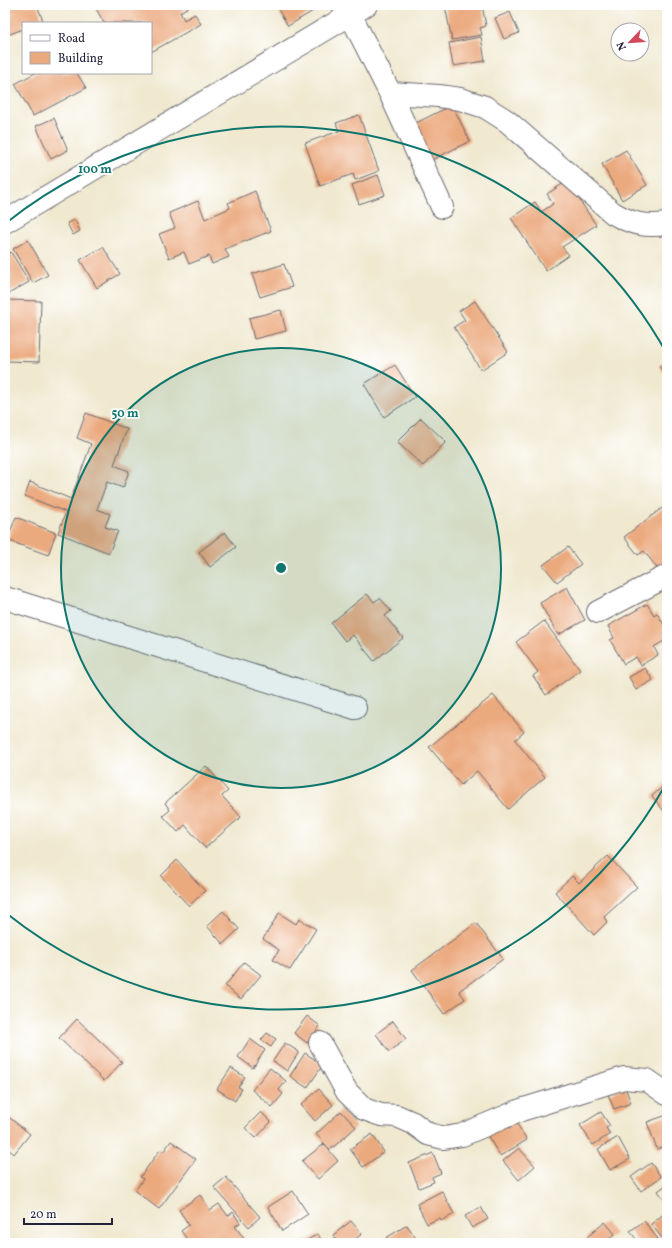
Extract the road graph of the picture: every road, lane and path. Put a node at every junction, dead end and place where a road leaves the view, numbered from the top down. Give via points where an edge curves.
1 (358, 10) edge
2 (390, 93) junction
3 (442, 207) dead end
4 (5, 222) edge
5 (667, 224) edge
6 (667, 576) edge
7 (5, 598) edge
8 (598, 612) dead end
9 (356, 708) dead end
10 (320, 1043) dead end
11 (667, 1094) edge

1 - 2 street
1 - 4 street
2 - 3 street
2 - 5 street via 460,99 485,107 507,121 613,213 628,222 646,226
6 - 8 street
7 - 9 street
10 - 11 street via 347,1092 364,1109 381,1115 397,1116 428,1134 444,1138 462,1135 522,1110 624,1078 647,1080

